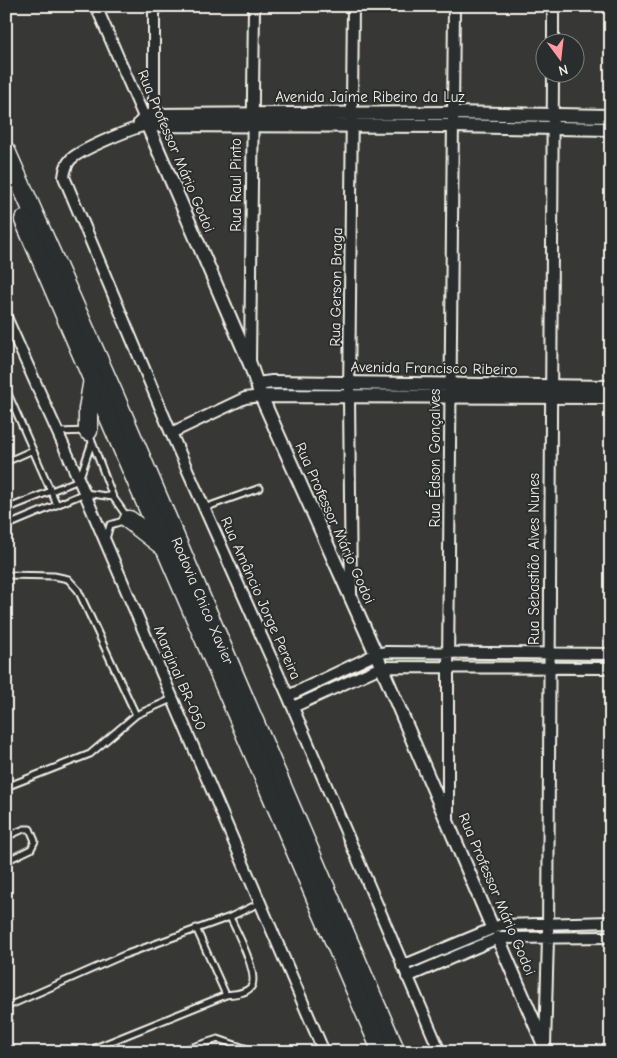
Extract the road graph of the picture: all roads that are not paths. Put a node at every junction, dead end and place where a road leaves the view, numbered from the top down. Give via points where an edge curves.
1 (96, 6) edge
2 (154, 6) edge
3 (254, 6) edge
4 (353, 6) edge
5 (454, 6) edge
6 (553, 6) edge
7 (553, 32) edge
8 (552, 82) edge
9 (452, 112) junction
10 (611, 116) edge
11 (252, 119) junction
12 (352, 120) junction
13 (147, 122) junction
14 (552, 122) junction
15 (452, 126) junction
16 (611, 129) edge
17 (6, 151) edge
18 (73, 157) joint
19 (6, 181) edge
20 (6, 317) edge
21 (250, 364) junction
22 (94, 378) junction
23 (350, 383) junction
24 (611, 387) edge
25 (6, 390) edge
26 (259, 390) junction
27 (450, 390) junction
28 (550, 392) junction
29 (350, 397) junction
30 (611, 397) edge
31 (58, 432) junction
32 (172, 433) junction
33 (90, 436) junction
34 (33, 450) junction
35 (6, 462) edge
36 (79, 480) junction
37 (260, 488) dead end
38 (51, 492) junction
39 (85, 494) junction
40 (113, 496) junction
41 (57, 504) junction
42 (204, 508) junction
43 (6, 509) edge
44 (129, 520) junction
45 (6, 526) edge
46 (105, 541) junction
47 (166, 549) junction
48 (6, 575) edge
49 (351, 598) junction
50 (449, 653) junction
51 (376, 654) junction
52 (548, 654) junction
53 (611, 654) edge
54 (382, 666) junction
55 (448, 667) junction
56 (549, 667) junction
57 (611, 668) edge
58 (288, 696) junction
59 (172, 699) junction
60 (293, 707) junction
61 (136, 715) junction
62 (6, 787) edge
63 (448, 820) junction
64 (6, 837) edge
65 (6, 860) edge
66 (260, 903) junction
67 (230, 917) junction
68 (611, 922) edge
69 (548, 923) junction
70 (196, 928) junction
71 (495, 933) junction
72 (611, 937) edge
73 (548, 938) junction
74 (402, 966) junction
75 (407, 978) junction
76 (226, 995) junction
77 (6, 1008) edge
78 (546, 1049) edge
79 (86, 1052) edge
80 (177, 1052) edge
81 (256, 1052) edge
82 (324, 1052) edge
83 (382, 1052) edge
84 (396, 1052) edge
85 (440, 1052) edge

1 - 13 street, Rua Professor Mário Godoi
2 - 13 street
3 - 11 street, Rua Raul Pinto
4 - 12 street, Rua Gerson Braga
5 - 9 street, Rua Édson Gonçalves
6 - 7 street
8 - 14 street, Rua Sebastião Alves Nunes
9 - 12 street, Avenida Jaime Ribeiro da Luz
9 - 14 street, Avenida Jaime Ribeiro da Luz
9 - 15 street, Rua Édson Gonçalves
10 - 14 street, Avenida Jaime Ribeiro da Luz
11 - 12 street, Avenida Jaime Ribeiro da Luz
11 - 13 street, Avenida Jaime Ribeiro da Luz
11 - 21 street, Rua Raul Pinto
12 - 15 street, Avenida Jaime Ribeiro da Luz
12 - 23 street, Rua Gerson Braga
13 - 18 street, Avenida Jaime Ribeiro da Luz
13 - 21 street, Rua Professor Mário Godoi
14 - 15 street, Avenida Jaime Ribeiro da Luz
14 - 16 street, Avenida Jaime Ribeiro da Luz
14 - 28 street, Rua Sebastião Alves Nunes
15 - 27 street, Rua Édson Gonçalves
17 - 84 highway, Rodovia Chico Xavier via 120,408
18 - 32 street, Rua Amâncio Jorge Pereira via 64,177
19 - 22 highway, Rodovia Chico Xavier
20 - 31 street, Marginal BR-050
21 - 26 street, Rua Professor Mário Godoi
22 - 33 highway via 88,409
22 - 47 highway, Rodovia Chico Xavier
23 - 26 street, Avenida Francisco Ribeiro via 272,382
23 - 27 street, Avenida Francisco Ribeiro
23 - 29 street, Rua Gerson Braga
24 - 28 street, Avenida Francisco Ribeiro
25 - 34 lane
26 - 29 street, Avenida Francisco Ribeiro
26 - 32 street
26 - 49 street, Rua Professor Mário Godoi
27 - 28 street, Avenida Francisco Ribeiro
27 - 29 street, Avenida Francisco Ribeiro
27 - 50 street, Rua Édson Gonçalves
28 - 30 street, Avenida Francisco Ribeiro
28 - 52 street, Rua Sebastião Alves Nunes
29 - 49 street, Rua Gerson Braga
31 - 33 lane
31 - 36 street, Marginal BR-050
32 - 42 street, Rua Amâncio Jorge Pereira
33 - 36 lane
33 - 40 lane
34 - 35 lane
34 - 38 lane
36 - 38 lane
36 - 39 street, Marginal BR-050
37 - 42 lane
38 - 41 lane
38 - 43 lane
39 - 40 lane
39 - 41 lane
39 - 46 street, Marginal BR-050
40 - 44 lane
41 - 45 lane
42 - 58 street, Rua Amâncio Jorge Pereira
44 - 46 lane via 110,525
44 - 47 highway
46 - 59 street, Marginal BR-050
47 - 83 highway, Rodovia Chico Xavier
48 - 61 lane via 68,579 78,590
49 - 51 street, Rua Professor Mário Godoi
50 - 51 street
50 - 52 street
50 - 55 street, Rua Édson Gonçalves
51 - 54 street, Rua Professor Mário Godoi
51 - 58 street
52 - 53 street
52 - 56 street, Rua Sebastião Alves Nunes
54 - 55 street
54 - 60 street
54 - 63 street, Rua Professor Mário Godoi
55 - 56 street
55 - 63 street, Rua Édson Gonçalves
56 - 57 street
56 - 69 street, Rua Sebastião Alves Nunes
58 - 60 street, Rua Amâncio Jorge Pereira
59 - 61 lane
59 - 66 street, Marginal BR-050
60 - 74 street, Rua Amâncio Jorge Pereira
61 - 62 lane via 90,754
63 - 71 street, Rua Professor Mário Godoi
64 - 65 lane via 30,829 35,841 31,849
66 - 67 lane
66 - 82 street, Marginal BR-050
67 - 70 lane
67 - 76 lane via 255,976 252,986 244,992
68 - 69 street
69 - 71 street
69 - 73 street, Rua Sebastião Alves Nunes
70 - 76 lane
70 - 77 lane via 124,955
71 - 73 street
71 - 74 street
71 - 75 street
71 - 78 street, Rua Professor Mário Godoi
72 - 73 street
73 - 78 street, Rua Sebastião Alves Nunes
74 - 75 street, Rua Amâncio Jorge Pereira
75 - 85 street, Rua Amâncio Jorge Pereira
76 - 79 lane
80 - 81 lane via 218,1039

